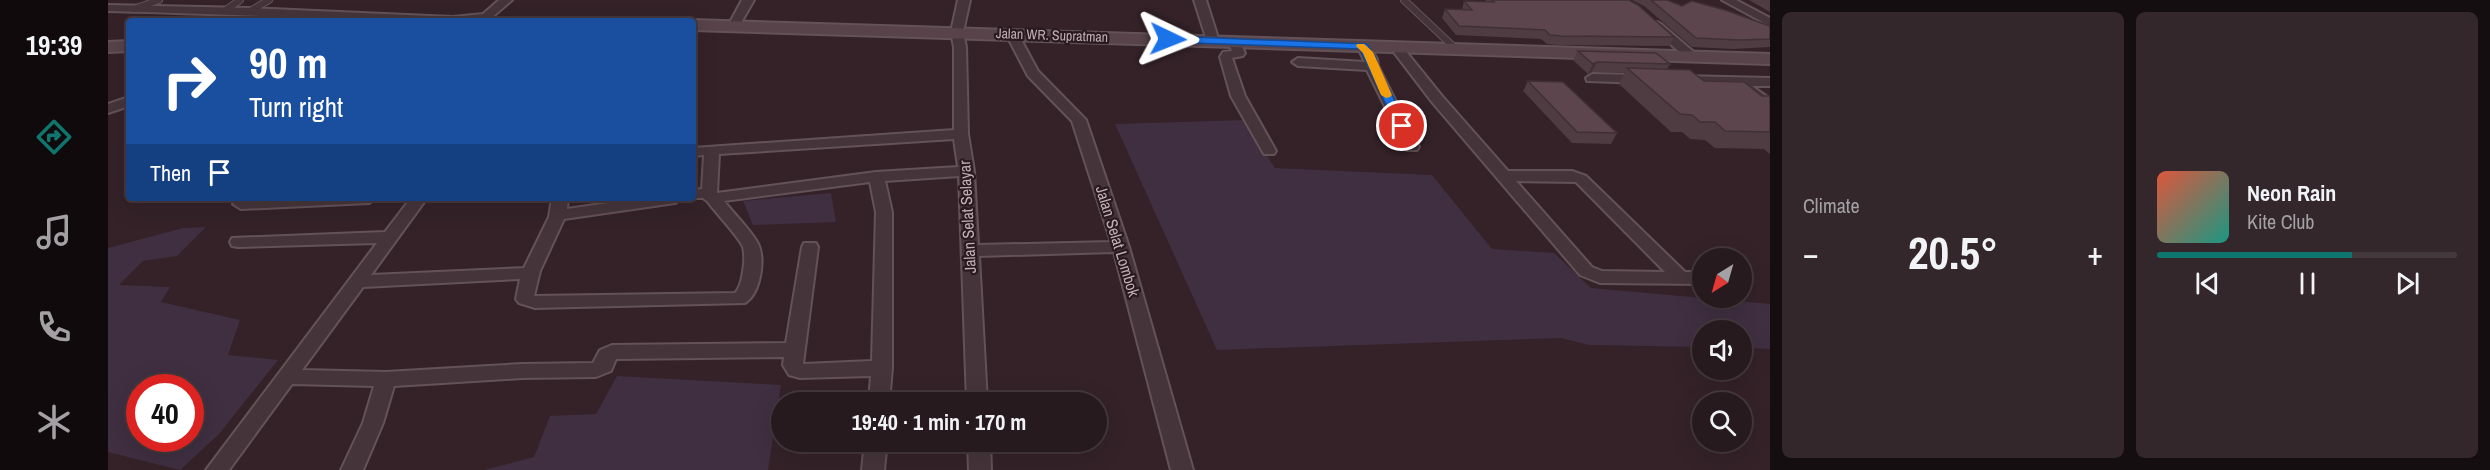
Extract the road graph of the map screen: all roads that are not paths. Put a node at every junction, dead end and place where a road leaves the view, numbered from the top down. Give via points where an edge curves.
1 (159, 0) edge
2 (240, 0) edge
3 (269, 0) edge
4 (506, 0) edge
5 (748, 0) edge
6 (964, 0) edge
7 (1200, 0) edge
8 (1404, 0) edge
9 (1728, 0) edge
10 (108, 8) edge
11 (134, 9) junction
12 (226, 10) junction
13 (250, 11) junction
14 (413, 18) edge
15 (477, 18) edge
16 (1648, 18) edge
17 (1770, 23) edge
18 (696, 25) edge
19 (734, 26) junction
20 (1012, 34) junction
21 (958, 38) junction
22 (1213, 41) junction
23 (126, 46) edge
24 (108, 47) edge
25 (1236, 48) junction
26 (1457, 50) junction
27 (1401, 53) junction
28 (1369, 56) junction
29 (1692, 57) junction
30 (1770, 59) edge
31 (1299, 62) dead end
32 (1592, 78) dead end
33 (1738, 82) junction
34 (1770, 82) edge
35 (126, 102) edge
36 (1770, 105) edge
37 (108, 109) edge
38 (961, 134) junction
39 (1412, 147) dead end
40 (1269, 150) dead end
41 (712, 151) junction
42 (696, 152) edge
43 (966, 171) junction
44 (1504, 176) junction
45 (876, 177) junction
46 (704, 195) edge
47 (305, 201) edge
48 (417, 201) edge
49 (632, 201) edge
50 (241, 204) dead end
51 (559, 206) edge
52 (390, 237) junction
53 (238, 242) dead end
54 (810, 247) dead end
55 (1121, 247) junction
56 (969, 251) junction
57 (532, 273) junction
58 (1679, 276) junction
59 (1692, 277) edge
60 (358, 281) junction
61 (794, 350) junction
62 (882, 368) junction
63 (287, 377) junction
64 (386, 379) junction
65 (880, 392) edge
66 (976, 392) edge
67 (875, 452) edge
68 (979, 452) edge
69 (217, 470) edge
70 (352, 470) edge
71 (873, 470) edge
72 (980, 470) edge
73 (1182, 470) edge

1 - 11 lane
2 - 12 lane
3 - 13 lane
4 - 15 street via 486,17
5 - 19 street
6 - 21 street, Jalan Selat Selayar
7 - 22 street
8 - 26 lane
9 - 17 street
10 - 11 street
11 - 12 street
12 - 13 street
13 - 14 street
16 - 29 street
18 - 19 street, Jalan WR. Supratman
19 - 21 street, Jalan WR. Supratman
20 - 21 street, Jalan WR. Supratman
20 - 22 street, Jalan WR. Supratman
20 - 55 street, Jalan Selat Lombok via 1033,73 1079,120
21 - 38 street, Jalan Selat Selayar
22 - 25 street, Jalan WR. Supratman
23 - 24 street
25 - 28 street, Jalan WR. Supratman
25 - 40 street via 1226,55 1238,96
26 - 27 street, Jalan WR. Supratman
26 - 29 street, Jalan WR. Supratman
27 - 28 street, Jalan WR. Supratman
27 - 44 street
28 - 31 street
28 - 39 street
29 - 30 street, Jalan WR. Supratman
32 - 33 street
33 - 34 street
33 - 36 street
35 - 37 street
38 - 41 street
38 - 43 street, Jalan Selat Selayar
41 - 42 street
41 - 46 street
43 - 45 street
43 - 56 street, Jalan Selat Selayar
44 - 58 street via 1581,179
44 - 58 street via 1588,273 1600,277
45 - 46 street
45 - 62 street via 884,212
46 - 57 street via 751,247 749,289 745,297 535,302 525,299 524,294
47 - 50 street
48 - 52 street
49 - 51 street
51 - 57 street
52 - 53 street
52 - 60 street
54 - 61 street
55 - 56 street
55 - 73 street, Jalan Selat Lombok
56 - 66 street, Jalan Selat Selayar
57 - 60 street
58 - 59 street
60 - 63 street
61 - 62 street via 793,365 800,371
61 - 64 street via 612,352 604,366 596,370
62 - 65 street
63 - 64 street
63 - 69 street
64 - 70 street via 373,423
67 - 71 street
68 - 72 street

